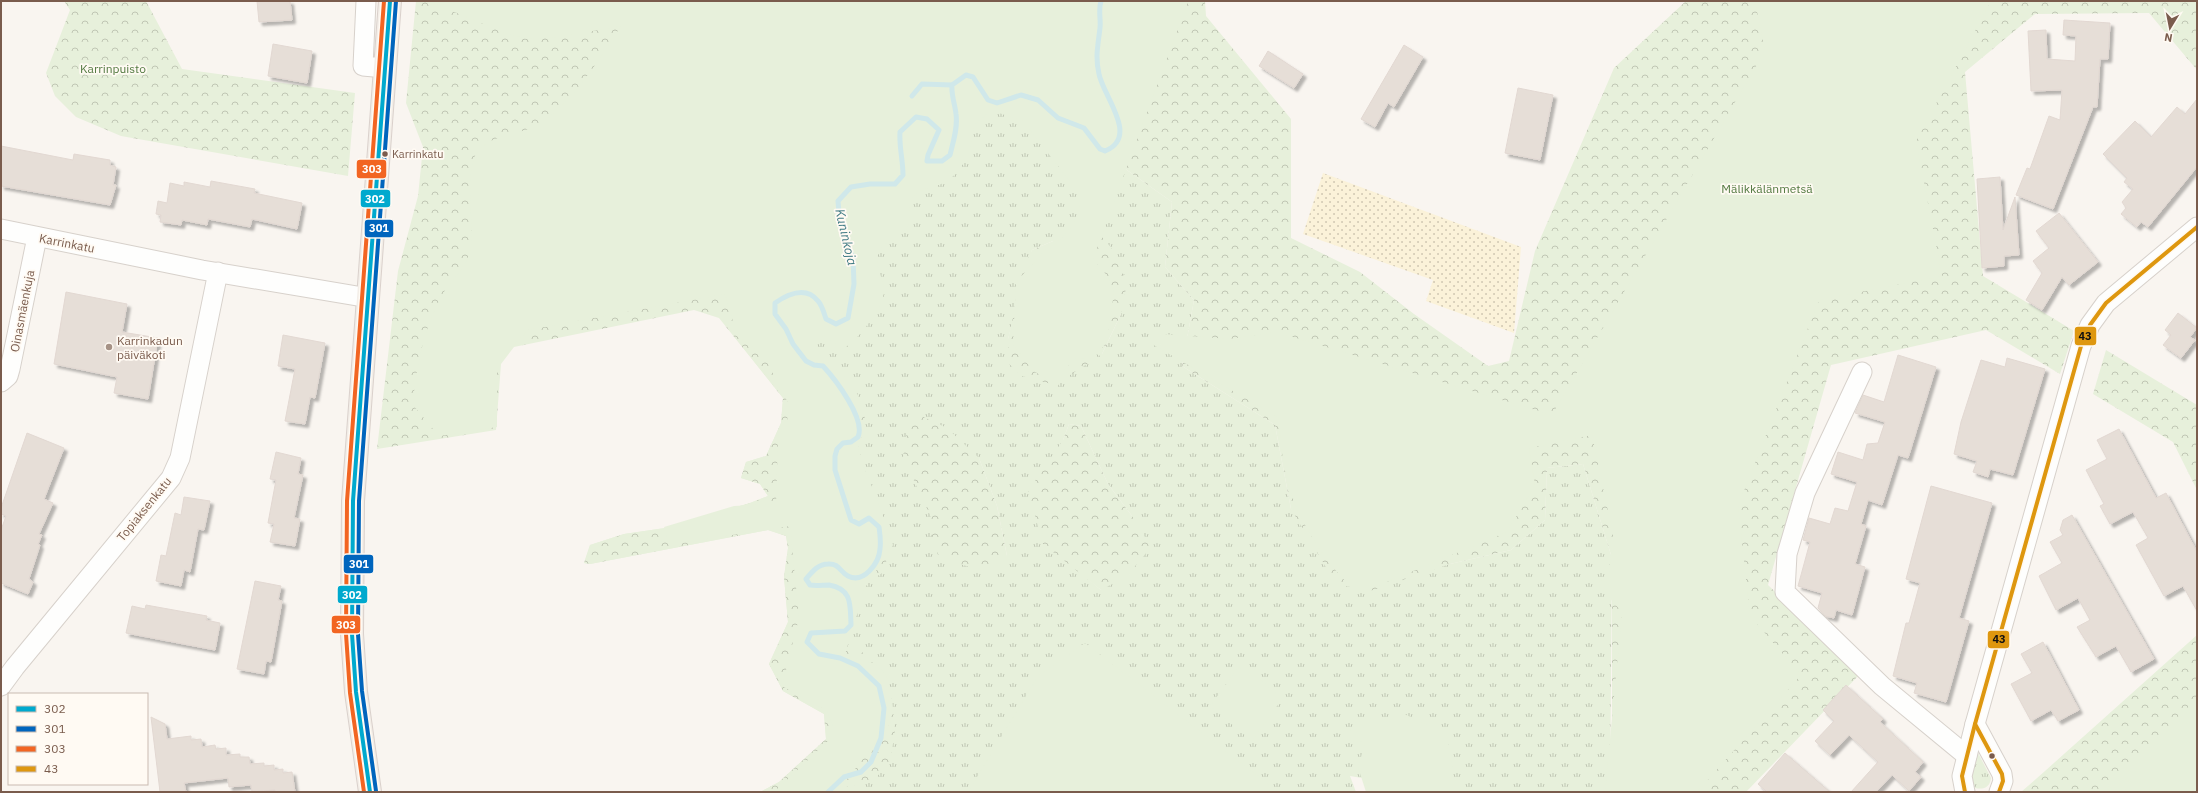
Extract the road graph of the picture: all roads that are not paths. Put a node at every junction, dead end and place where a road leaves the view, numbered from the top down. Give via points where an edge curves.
1 (366, 1) edge
2 (390, 1) edge
3 (385, 68) junction
4 (2197, 227) edge
5 (1, 230) edge
6 (37, 237) junction
7 (218, 272) junction
8 (369, 298) junction
9 (1862, 372) dead end
10 (1, 382) edge
11 (1, 686) edge
12 (1975, 724) junction
13 (1967, 756) junction
14 (370, 792) edge
15 (1965, 792) edge
16 (1999, 792) edge

1 - 3 street via 363,66
2 - 3 main road
3 - 8 main road
4 - 12 street via 2106,303 2090,325 2081,346
5 - 6 street, Karrinkatu
6 - 7 street, Karrinkatu
6 - 10 street, Oinasmäenkuja via 10,369 8,376
7 - 8 street, Karrinkatu
7 - 11 street, Topiaksenkatu via 180,458 171,478
8 - 14 main road via 353,501 352,634 356,692
9 - 13 street via 1805,493 1787,554 1785,592 1882,686
12 - 13 street
12 - 16 street via 2002,774 2003,781
13 - 15 street via 1962,776

